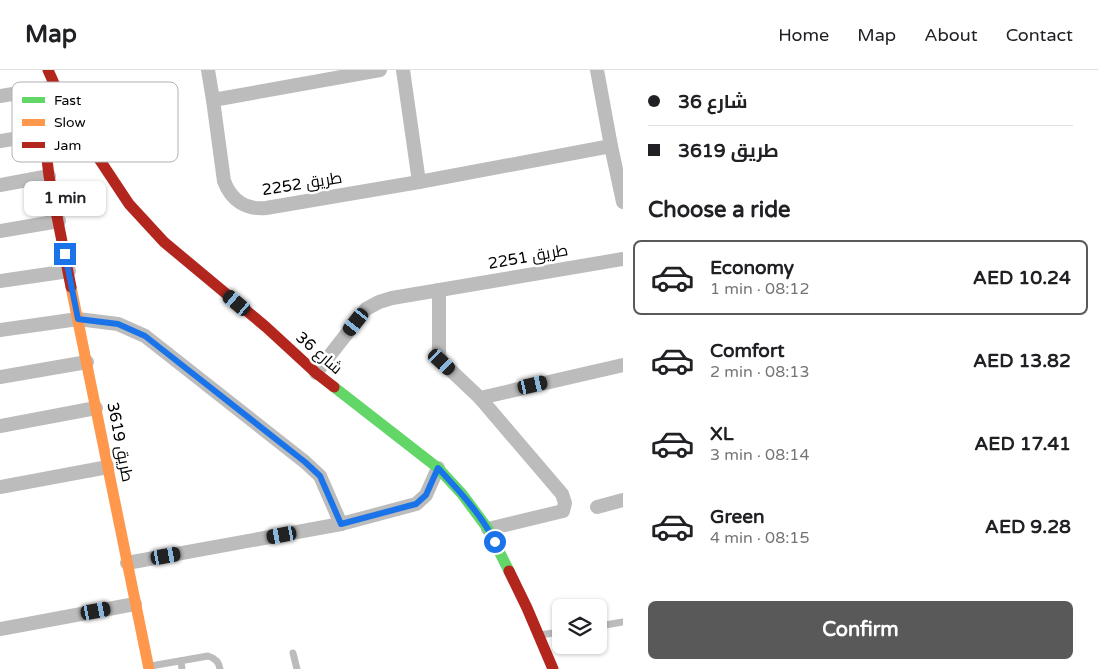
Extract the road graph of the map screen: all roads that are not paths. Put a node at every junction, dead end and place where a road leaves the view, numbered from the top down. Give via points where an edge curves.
1 (48, 70) edge
2 (208, 70) edge
3 (380, 70) edge
4 (403, 70) edge
5 (596, 70) edge
6 (53, 82) edge
7 (213, 100) junction
8 (611, 146) junction
9 (47, 162) edge
10 (101, 162) edge
11 (49, 176) junction
12 (419, 182) junction
13 (0, 185) edge
14 (623, 202) edge
15 (58, 221) junction
16 (0, 231) edge
17 (623, 259) edge
18 (68, 271) junction
19 (0, 281) edge
20 (439, 290) junction
21 (78, 319) junction
22 (0, 330) edge
23 (86, 362) junction
24 (623, 365) edge
25 (316, 373) junction
26 (0, 376) edge
27 (480, 398) junction
28 (96, 408) junction
29 (0, 426) edge
30 (108, 467) junction
31 (438, 468) junction
32 (0, 487) edge
33 (623, 500) edge
34 (597, 507) dead end
35 (341, 524) junction
36 (488, 529) junction
37 (127, 563) junction
38 (135, 604) junction
39 (623, 622) edge
40 (607, 625) edge
41 (0, 629) edge
42 (552, 633) edge
43 (538, 635) junction
44 (293, 653) dead end
45 (181, 661) junction
46 (148, 668) edge
47 (182, 669) edge
48 (220, 669) edge
49 (297, 669) edge
50 (553, 669) edge

1 - 6 street, شارع 36
2 - 7 street, طريق 2252
3 - 7 street
4 - 12 street
5 - 8 street
7 - 12 street, طريق 2252 via 226,188 234,199 246,206 259,209
8 - 12 street, طريق 2252
8 - 14 street
9 - 11 street, طريق 3619
10 - 25 street, شارع 36 via 128,204 164,242
11 - 13 street
11 - 15 street, طريق 3619
15 - 16 street
15 - 18 street, طريق 3619
17 - 20 street, طريق 2251
18 - 19 street
18 - 21 street, طريق 3619
20 - 25 street, طريق 2251 via 392,298 366,309
20 - 27 street via 442,362
21 - 22 street
21 - 23 street, طريق 3619
21 - 35 street via 118,324 145,336 320,476
23 - 26 street
23 - 28 street, طريق 3619
24 - 27 street
25 - 31 street, شارع 36
27 - 36 street via 562,494 565,503 563,511
28 - 29 street
28 - 30 street, طريق 3619
30 - 32 street
30 - 37 street, طريق 3619
31 - 35 street via 426,495 416,504
31 - 36 street, شارع 36
33 - 34 street
35 - 37 street
36 - 43 street, شارع 36
37 - 38 street, طريق 3619
38 - 41 street
38 - 46 street, طريق 3619
39 - 40 lane
42 - 43 lane
43 - 50 street, شارع 36
44 - 49 lane
45 - 46 lane
45 - 47 lane
45 - 48 lane via 208,656 219,664

